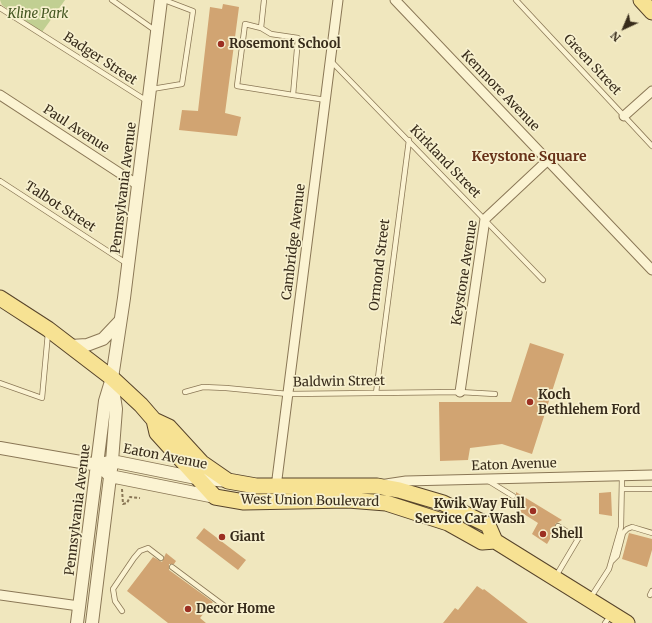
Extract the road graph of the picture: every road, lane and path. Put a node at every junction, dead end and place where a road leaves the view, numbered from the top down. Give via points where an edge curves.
1 (112, 0) edge
2 (163, 0) edge
3 (264, 0) edge
4 (338, 0) edge
5 (395, 0) edge
6 (516, 0) edge
7 (641, 0) edge
8 (0, 8) edge
9 (652, 12) edge
10 (261, 28) junction
11 (157, 32) junction
12 (330, 60) junction
13 (150, 89) junction
14 (652, 91) edge
15 (0, 95) edge
16 (294, 95) junction
17 (326, 100) junction
18 (148, 102) junction
19 (624, 116) junction
20 (409, 140) junction
21 (652, 146) edge
22 (548, 160) junction
23 (0, 181) edge
24 (138, 185) junction
25 (485, 219) junction
26 (128, 264) junction
27 (652, 270) edge
28 (543, 280) dead end
29 (0, 298) edge
30 (120, 320) junction
31 (48, 329) junction
32 (70, 346) junction
33 (112, 378) junction
34 (0, 383) edge
35 (185, 392) dead end
36 (460, 392) junction
37 (376, 393) junction
38 (288, 394) junction
39 (495, 394) dead end
40 (154, 420) junction
41 (0, 448) edge
42 (112, 461) junction
43 (98, 465) junction
44 (652, 475) edge
45 (110, 476) junction
46 (622, 476) junction
47 (196, 478) junction
48 (487, 480) junction
49 (228, 481) junction
50 (121, 486) dead end
51 (377, 486) junction
52 (276, 487) junction
53 (622, 489) junction
54 (652, 489) edge
55 (512, 496) dead end
56 (215, 497) junction
57 (140, 498) dead end
58 (558, 526) dead end
59 (652, 533) edge
60 (495, 541) junction
61 (161, 558) dead end
62 (611, 562) junction
63 (172, 567) dead end
64 (555, 577) junction
65 (0, 595) edge
66 (590, 599) junction
67 (223, 605) dead end
68 (79, 606) junction
69 (122, 611) dead end
70 (609, 618) edge
71 (77, 623) edge
72 (92, 623) edge
73 (627, 623) edge

1 - 11 lane
2 - 11 street, Pennsylvania Avenue
2 - 13 lane via 193,11 182,84
3 - 10 lane
4 - 12 street, Cambridge Avenue
5 - 22 street, Kenmore Avenue
6 - 19 lane, Green Street
7 - 9 main road
8 - 18 lane, Badger Street
10 - 16 lane via 271,34 298,38
10 - 16 lane via 245,24 237,86
11 - 13 street, Pennsylvania Avenue
12 - 17 street, Cambridge Avenue
12 - 20 lane, Kirkland Street
13 - 18 street, Pennsylvania Avenue
14 - 19 street
15 - 24 street, Paul Avenue
16 - 17 lane
17 - 38 street, Cambridge Avenue
18 - 24 street, Pennsylvania Avenue
19 - 21 lane, Green Street
20 - 25 lane, Kirkland Street
20 - 37 lane, Ormond Street
22 - 25 street, Keystone Avenue
22 - 27 street, Kenmore Avenue
23 - 26 lane, Talbot Street
24 - 26 street, Pennsylvania Avenue
25 - 28 lane, Kirkland Street
25 - 36 street, Keystone Avenue
26 - 30 street, Pennsylvania Avenue
29 - 31 main road, West Union Boulevard
30 - 32 street via 103,339 87,345
30 - 33 street, Pennsylvania Avenue
31 - 32 main road, West Union Boulevard
31 - 34 lane via 42,398
32 - 33 main road, West Union Boulevard
33 - 40 main road, West Union Boulevard
33 - 42 street, Pennsylvania Avenue via 116,409
33 - 43 street, Pennsylvania Avenue via 105,401
35 - 38 lane, Baldwin Street via 211,387
36 - 37 lane, Baldwin Street
36 - 39 lane, Baldwin Street
37 - 38 lane, Baldwin Street
38 - 52 street, Cambridge Avenue
40 - 47 main road, West Union Boulevard via 157,433
40 - 49 main road, West Union Boulevard via 169,427 202,463
41 - 43 street, Eaton Avenue
42 - 43 street, Eaton Avenue
42 - 45 street, Pennsylvania Avenue
42 - 47 street, Eaton Avenue
43 - 45 street
43 - 68 street, Pennsylvania Avenue
44 - 46 street, Eaton Avenue
45 - 56 street
45 - 72 street, Pennsylvania Avenue
46 - 48 street, Eaton Avenue
46 - 53 lane
47 - 49 street, Eaton Avenue
47 - 56 main road, West Union Boulevard
48 - 51 street, Eaton Avenue via 406,481
48 - 55 lane
49 - 52 main road, West Union Boulevard
50 - 57 path via 123,504 131,497
51 - 52 main road, West Union Boulevard
51 - 60 main road, West Union Boulevard via 443,503 488,525
53 - 54 lane
53 - 62 lane via 621,527
56 - 60 main road, West Union Boulevard via 244,502 348,500 386,503 448,523 482,542
58 - 64 lane via 578,539
59 - 62 lane via 632,527 627,529 623,534 617,556
60 - 64 main road, West Union Boulevard
61 - 69 lane via 148,548 140,551 134,558 113,589 115,600
62 - 66 lane
63 - 67 lane
64 - 66 main road, West Union Boulevard
65 - 68 street
66 - 70 main road, West Union Boulevard
68 - 71 street, Pennsylvania Avenue
70 - 73 main road, West Union Boulevard

